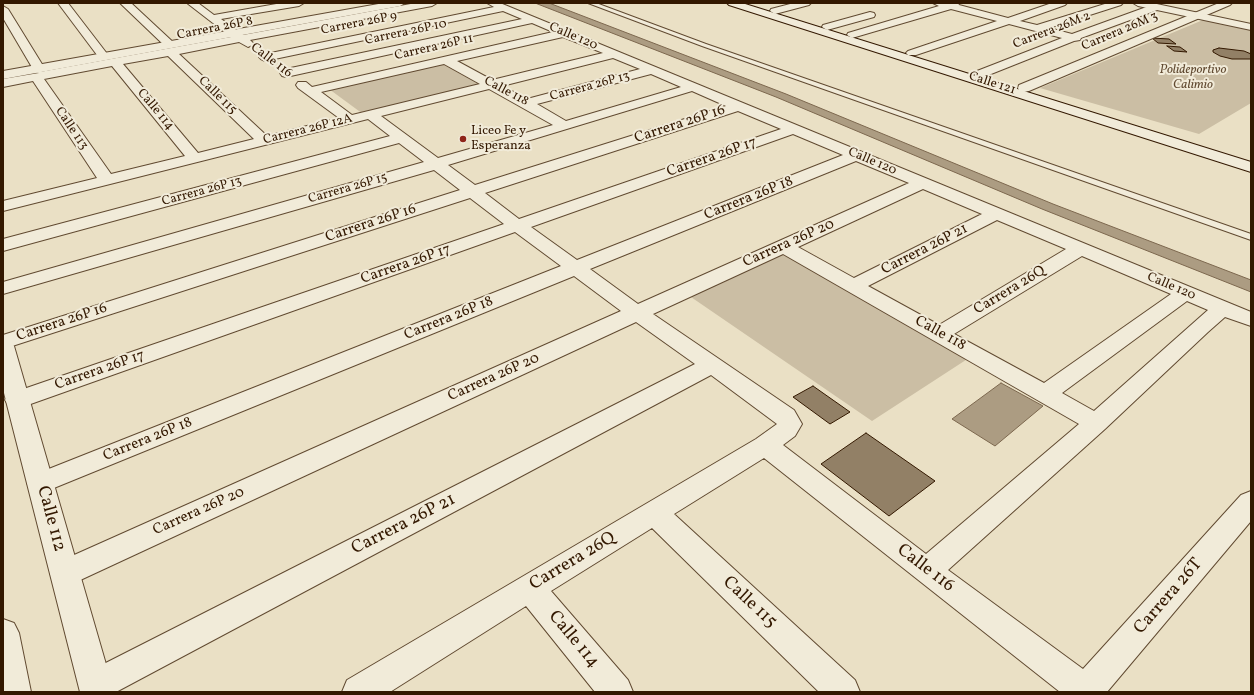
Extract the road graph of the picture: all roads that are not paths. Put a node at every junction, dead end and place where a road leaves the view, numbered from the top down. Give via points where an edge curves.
1 (14, 3) edge
2 (63, 3) edge
3 (125, 3) edge
4 (299, 3) edge
5 (400, 3) edge
6 (432, 3) edge
7 (591, 3) edge
8 (732, 3) edge
9 (749, 3) edge
10 (806, 3) edge
11 (938, 3) edge
12 (962, 3) edge
13 (1062, 3) edge
14 (1118, 3) edge
15 (1138, 3) edge
16 (1227, 3) edge
17 (3, 4) edge
18 (210, 4) dead end
19 (195, 5) edge
20 (370, 5) edge
21 (310, 6) edge
22 (499, 6) edge
23 (950, 6) junction
24 (1003, 7) dead end
25 (1156, 7) junction
26 (3, 9) edge
27 (775, 11) junction
28 (877, 13) dead end
29 (981, 14) junction
30 (1196, 15) junction
31 (328, 16) junction
32 (212, 18) junction
33 (533, 20) junction
34 (1008, 21) junction
35 (827, 27) junction
36 (1251, 27) edge
37 (1038, 28) junction
38 (564, 33) junction
39 (852, 35) junction
40 (237, 36) junction
41 (1073, 37) junction
42 (582, 40) junction
43 (1088, 41) dead end
44 (1103, 45) dead end
45 (171, 48) junction
46 (1118, 48) junction
47 (912, 53) junction
48 (614, 54) junction
49 (265, 57) junction
50 (110, 60) junction
51 (446, 60) junction
52 (461, 67) junction
53 (652, 70) junction
54 (38, 73) junction
55 (286, 73) junction
56 (980, 74) junction
57 (3, 76) edge
58 (3, 83) edge
59 (491, 84) junction
60 (693, 87) junction
61 (1024, 88) junction
62 (310, 91) junction
63 (527, 103) junction
64 (739, 106) junction
65 (370, 114) junction
66 (350, 120) junction
67 (564, 125) junction
68 (794, 129) junction
69 (400, 138) junction
70 (264, 141) junction
71 (857, 155) junction
72 (1251, 156) edge
73 (194, 158) junction
74 (436, 164) junction
75 (1251, 167) edge
76 (107, 180) junction
77 (922, 183) junction
78 (473, 191) junction
79 (3, 206) edge
80 (996, 214) junction
81 (518, 226) junction
82 (1251, 237) edge
83 (3, 245) edge
84 (783, 246) junction
85 (1080, 249) junction
86 (577, 268) junction
87 (854, 286) junction
88 (3, 288) edge
89 (1185, 293) junction
90 (1223, 308) junction
91 (638, 313) junction
92 (1251, 320) edge
93 (940, 333) junction
94 (3, 342) edge
95 (3, 346) edge
96 (712, 365) junction
97 (1046, 393) junction
98 (18, 400) junction
99 (1096, 422) junction
100 (776, 438) junction
101 (40, 483) junction
102 (1251, 502) edge
103 (654, 513) junction
104 (927, 571) junction
105 (65, 573) junction
106 (530, 588) junction
107 (3, 633) edge
108 (379, 687) edge
109 (96, 688) edge
110 (14, 692) edge
111 (616, 692) edge
112 (843, 692) edge
113 (1086, 692) edge

1 - 17 street
2 - 50 street, Calle 114
3 - 45 street, Calle 115
4 - 32 street
5 - 20 street, Carrera 26P 8
6 - 40 street, Carrera 26P 8
7 - 82 lane
8 - 75 street, Calle 121
9 - 27 street, Calle 121
10 - 27 street
11 - 23 street
12 - 23 street
13 - 34 street
14 - 37 street
15 - 25 street
16 - 30 street, Carrera 26M 3
18 - 19 street
19 - 32 street, Calle 116
20 - 31 street, Carrera 26P 8
21 - 31 street
22 - 33 street, Calle 120
22 - 49 street, Carrera 26P 9
23 - 29 street
23 - 39 street
24 - 29 street
25 - 30 street
25 - 41 street, Carrera 26M 2
26 - 54 street, Calle 113
27 - 35 street, Calle 121
28 - 35 street
29 - 34 street
30 - 36 street
30 - 46 street, Carrera 26M 3
31 - 40 street, Carrera 26P 8
32 - 40 street, Calle 116
33 - 38 street, Calle 120
33 - 55 street, Carrera 26P 10
34 - 37 street
34 - 47 street
35 - 39 street, Calle 121
37 - 41 street
38 - 42 street, Calle 120
38 - 51 street, Carrera 26P 11
39 - 47 street, Calle 121
40 - 45 street, Carrera 26P 8
40 - 49 street, Calle 116
41 - 43 street
41 - 56 street, Carrera 26M 2
42 - 48 street, Calle 120
42 - 52 street
44 - 46 street
45 - 50 street, Carrera 26P 8
45 - 70 street, Calle 115
46 - 61 street, Carrera 26M 3
47 - 56 street, Calle 121
48 - 53 street, Calle 120
48 - 59 street, Carrera 26P 12A
49 - 55 street, Calle 116
50 - 54 street, Carrera 26P 8
50 - 73 street, Calle 114
51 - 52 street, Calle 118
51 - 62 street, Carrera 26P 11
52 - 59 street, Calle 118
53 - 60 street, Calle 120
53 - 63 street, Carrera 26P 13
54 - 57 street, Carrera 26P 8
54 - 58 street, Carrera 26P 8
54 - 76 street, Calle 113
55 - 62 street, Calle 116
56 - 61 street, Calle 121
59 - 63 street, Calle 118
59 - 65 street, Carrera 26P 12A
60 - 64 street, Calle 120
60 - 67 street, Carrera 26P 15
61 - 72 street, Calle 121
62 - 66 street, Calle 116
63 - 67 street, Calle 118
64 - 68 street, Calle 120
64 - 78 street, Carrera 26P 16
65 - 66 street, Carrera 26P 12A
65 - 69 street
66 - 70 street, Carrera 26P 12A
67 - 74 street, Carrera 26P 15
68 - 71 street, Calle 120
68 - 81 street, Carrera 26P 17
69 - 74 street
69 - 83 street, Carrera 26P 13
70 - 73 street, Carrera 26P 12A
71 - 77 street, Calle 120
71 - 86 street, Carrera 26P 18
73 - 76 street, Carrera 26P 12A
74 - 78 street
74 - 88 street, Carrera 26P 15
76 - 79 street, Carrera 26P 12A
77 - 80 street, Calle 120
77 - 84 street, Carrera 26P 20
78 - 81 street
78 - 94 street, Carrera 26P 16
80 - 85 street, Calle 120
80 - 87 street, Carrera 26P 21
81 - 86 street
81 - 98 street, Carrera 26P 17
84 - 87 street, Calle 118
84 - 91 street, Carrera 26P 20
85 - 89 street, Calle 120
85 - 93 street, Carrera 26Q
86 - 91 street
86 - 101 street, Carrera 26P 18
87 - 93 street, Calle 118
89 - 90 street, Calle 120
89 - 97 street
90 - 92 street, Calle 120
90 - 99 street
91 - 96 street
91 - 105 street, Carrera 26P 20
93 - 97 street, Calle 118
95 - 98 street, Calle 112
96 - 100 street via 785,416 790,424
96 - 109 street, Carrera 26P 21
97 - 99 street, Calle 118
98 - 101 street, Calle 112
99 - 104 street
100 - 103 street, Carrera 26Q
100 - 104 street, Calle 116
101 - 105 street, Calle 112
102 - 113 street, Carrera 26T
103 - 106 street, Carrera 26Q
103 - 112 street, Calle 115
104 - 113 street, Calle 116
105 - 109 street, Calle 112
106 - 108 street, Carrera 26Q
106 - 111 street, Calle 114
107 - 110 street

